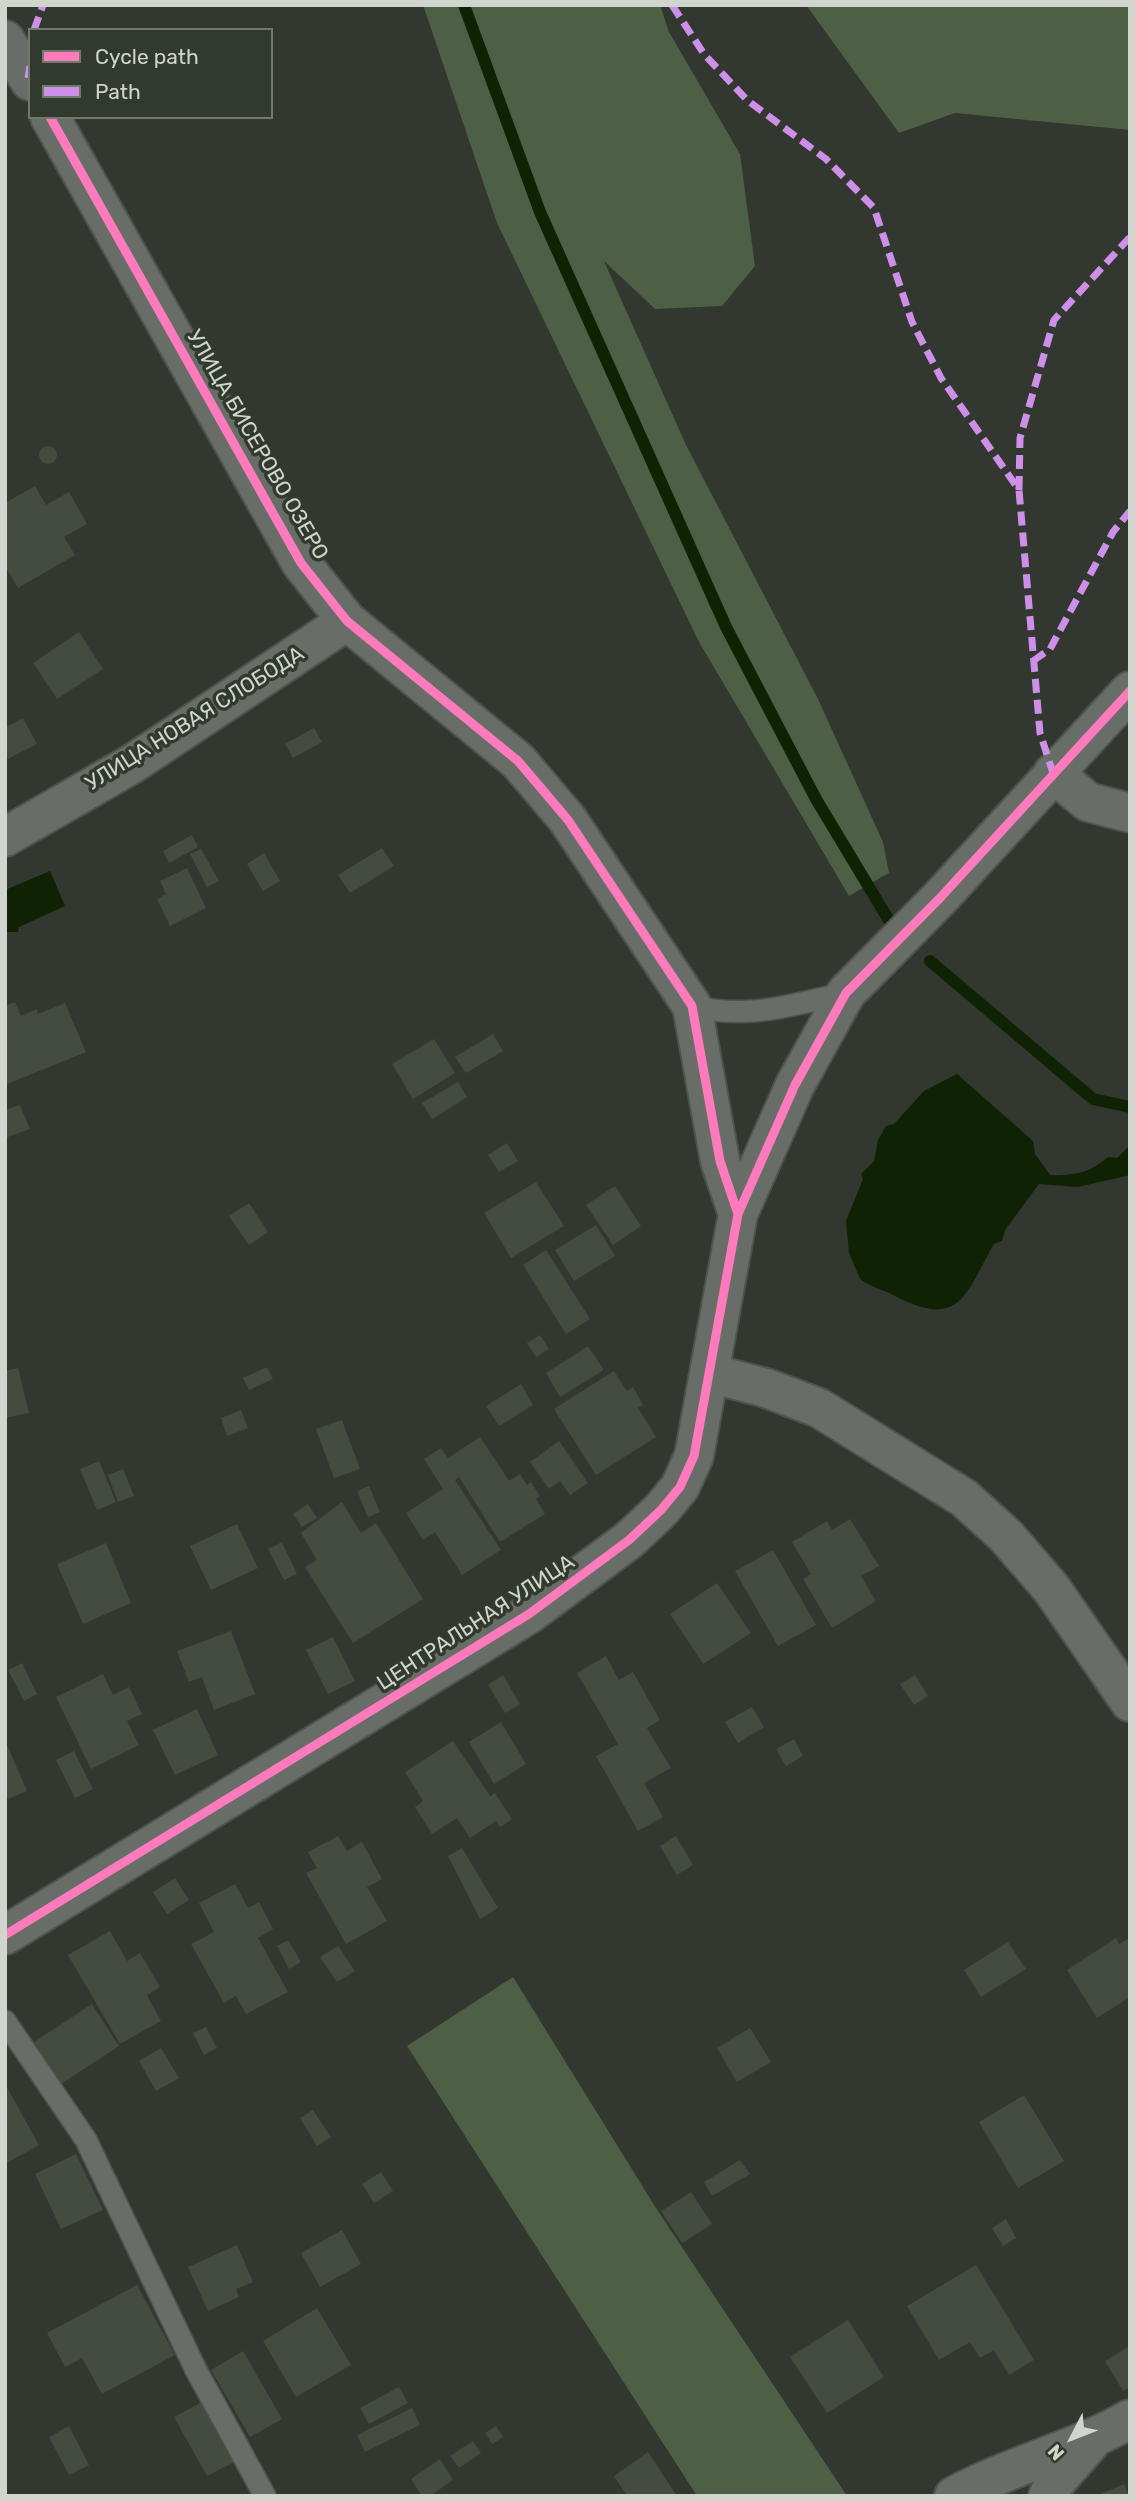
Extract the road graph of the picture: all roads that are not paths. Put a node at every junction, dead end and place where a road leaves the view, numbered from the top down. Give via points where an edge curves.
1 (5, 40) edge
2 (28, 78) edge
3 (51, 119) edge
4 (347, 621) junction
5 (1130, 691) edge
6 (1053, 772) junction
7 (1130, 813) edge
8 (5, 836) edge
9 (846, 993) junction
10 (692, 1006) junction
11 (738, 1214) junction
12 (709, 1373) junction
13 (1130, 1702) edge
14 (5, 1935) edge
15 (5, 2021) edge
16 (1130, 2419) edge
17 (1093, 2440) junction
18 (265, 2496) edge
19 (954, 2496) edge
20 (1048, 2496) edge

1 - 2 street
3 - 4 street, УЛИЦА БИСЕРОВО ОЗЕРО via 301,563
4 - 8 street, УЛИЦА НОВАЯ СЛОБОДА via 132,764
4 - 10 street, УЛИЦА БИСЕРОВО ОЗЕРО via 518,761 568,820
5 - 6 street, ЦЕНТРАЛЬНАЯ УЛИЦА
6 - 7 street via 1088,802
6 - 9 street, ЦЕНТРАЛЬНАЯ УЛИЦА via 939,899
9 - 10 lane via 761,1012 722,1014
9 - 11 street, ЦЕНТРАЛЬНАЯ УЛИЦА via 795,1085
10 - 11 street, УЛИЦА БИСЕРОВО ОЗЕРО via 720,1161
11 - 12 street, ЦЕНТРАЛЬНАЯ УЛИЦА
12 - 13 street via 818,1408 964,1498 1006,1536 1051,1588
12 - 14 street, ЦЕНТРАЛЬНАЯ УЛИЦА via 694,1456 680,1487 629,1540 470,1653
15 - 18 lane via 86,2140 196,2370
16 - 17 street
17 - 19 street
17 - 20 street

